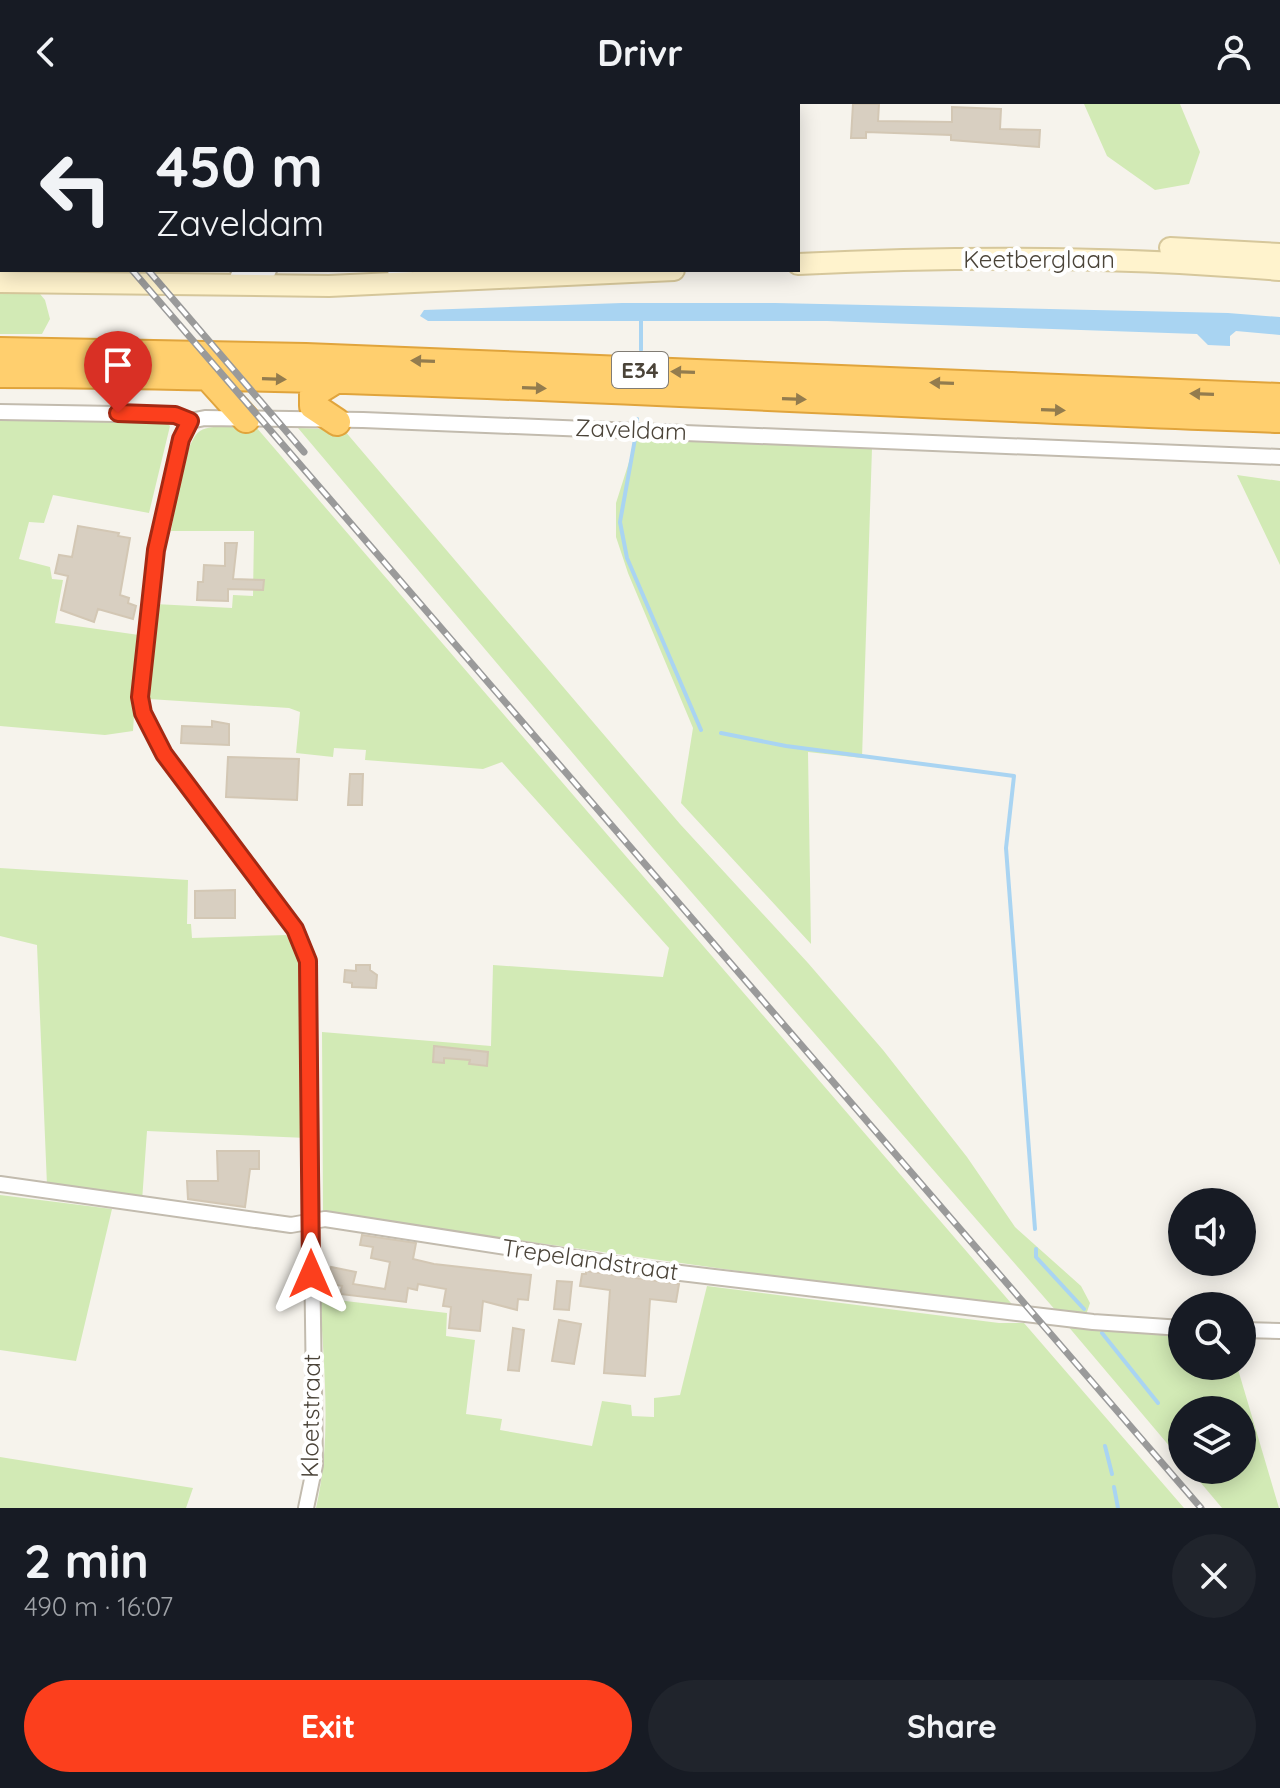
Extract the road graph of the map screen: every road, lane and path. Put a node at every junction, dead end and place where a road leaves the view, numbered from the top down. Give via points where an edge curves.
1 (800, 252) edge
2 (1280, 254) edge
3 (800, 264) edge
4 (1280, 270) edge
5 (48, 272) edge
6 (258, 272) edge
7 (368, 272) edge
8 (628, 272) edge
9 (240, 276) junction
10 (0, 282) edge
11 (0, 351) edge
12 (0, 374) edge
13 (208, 377) junction
14 (334, 381) junction
15 (1280, 397) edge
16 (0, 412) edge
17 (246, 419) junction
18 (1280, 419) edge
19 (190, 421) junction
20 (337, 422) junction
21 (1280, 457) edge
22 (0, 1184) edge
23 (312, 1221) junction
24 (1168, 1327) edge
25 (1256, 1330) edge
26 (1280, 1331) edge
27 (306, 1508) edge

1 - 2 main road, Keetberglaan via 1032,246
3 - 4 main road, Keetberglaan via 1024,258
5 - 9 main road
6 - 9 street
7 - 9 main road
8 - 10 main road via 287,287
15 -> 11 highway, E34 via 306,357
12 - 13 highway, E34
13 -> 14 highway, E34
13 - 17 highway
14 -> 18 highway, E34
14 - 20 highway via 313,394 313,406
16 - 19 street, Zaveldam via 175,415
17 - 19 street, Zaveldam
17 - 20 street, Zaveldam
19 - 23 street, Kloetstraat via 181,439 156,550 140,697 164,754 303,946 309,980
20 - 21 street, Zaveldam
22 - 23 street, Trepelandstraat via 291,1225
23 - 24 street, Trepelandstraat via 662,1271
23 - 27 street, Kloetstraat via 315,1465
25 - 26 street

